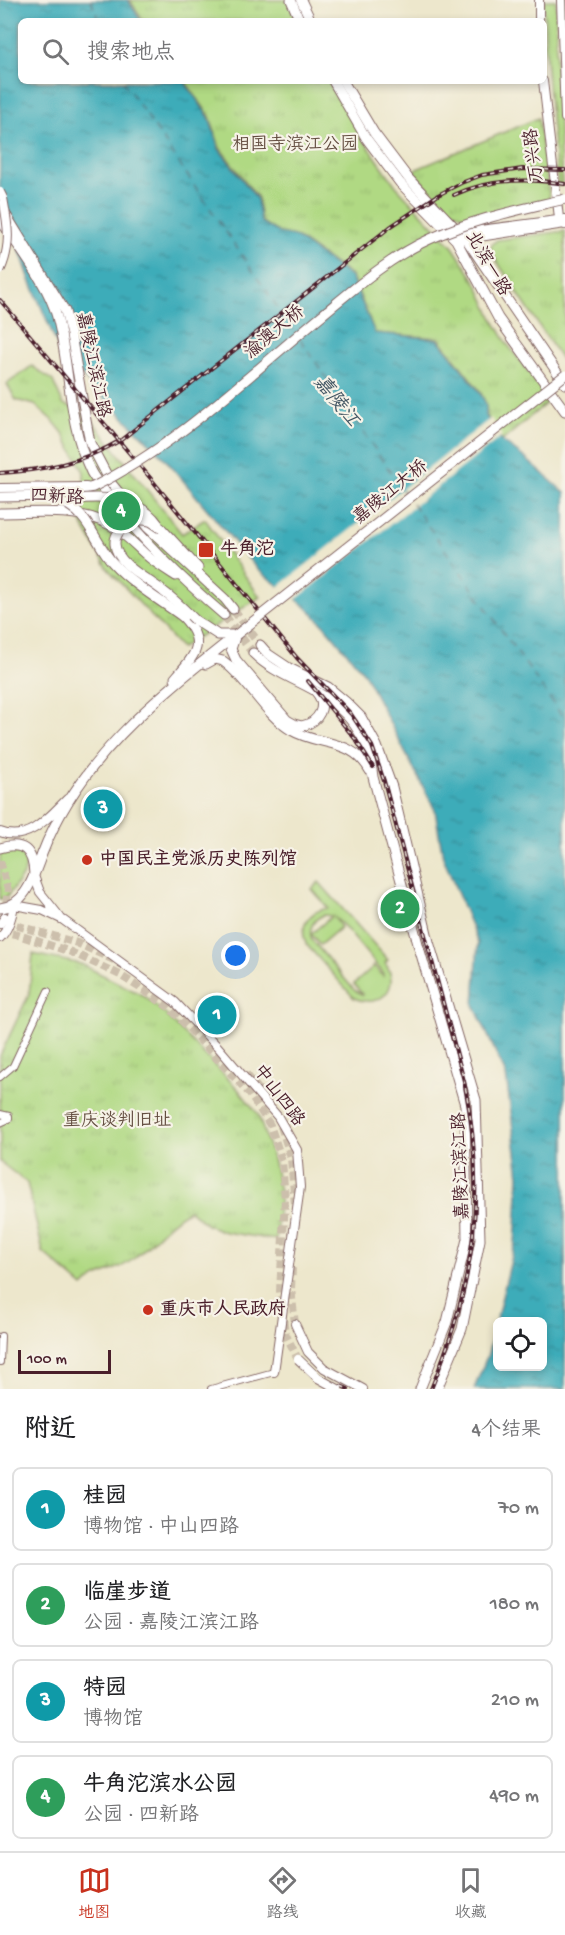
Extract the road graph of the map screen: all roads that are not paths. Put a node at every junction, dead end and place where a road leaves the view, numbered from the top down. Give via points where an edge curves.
1 (291, 0) edge
2 (302, 0) edge
3 (539, 0) edge
4 (561, 0) edge
5 (299, 18) edge
6 (309, 18) edge
7 (538, 18) edge
8 (563, 33) edge
9 (335, 84) edge
10 (345, 84) edge
11 (543, 84) edge
12 (565, 118) edge
13 (0, 192) edge
14 (565, 199) edge
15 (0, 205) edge
16 (565, 206) edge
17 (522, 209) junction
18 (0, 219) edge
19 (564, 222) edge
20 (458, 236) junction
21 (0, 272) edge
22 (513, 309) junction
23 (498, 318) junction
24 (565, 375) edge
25 (565, 384) edge
26 (565, 411) edge
27 (93, 487) junction
28 (16, 492) junction
29 (0, 493) edge
30 (57, 498) junction
31 (72, 502) junction
32 (0, 513) edge
33 (161, 528) junction
34 (196, 591) junction
35 (225, 598) junction
36 (233, 609) tunnel mouth
37 (224, 615) tunnel mouth
38 (232, 638) junction
39 (261, 645) tunnel mouth
40 (253, 653) tunnel mouth
41 (314, 690) junction
42 (160, 696) junction
43 (374, 777) junction
44 (70, 797) junction
45 (0, 832) edge
46 (0, 848) edge
47 (34, 876) junction
48 (14, 904) junction
49 (2, 916) edge
50 (63, 920) junction
51 (0, 938) edge
52 (48, 991) dead end
53 (0, 1077) edge
54 (0, 1114) edge
55 (0, 1123) edge
56 (295, 1324) tunnel mouth
57 (1, 1336) edge
58 (298, 1359) tunnel mouth
59 (0, 1362) edge
60 (274, 1372) joint
61 (211, 1389) edge
62 (338, 1389) edge
63 (363, 1389) edge
64 (420, 1389) edge
65 (437, 1389) edge

1 - 5 main road
2 - 6 main road
3 - 7 street
4 - 8 street, 万兴路
8 - 12 street, 万兴路
9 - 20 main road, 北滨一路 via 366,138 400,183
10 - 20 main road, 北滨一路 via 374,133
11 - 19 street, 万兴路
13 - 21 street, bridge via 9,237
14 - 17 main road, bridge
15 - 35 main road, 嘉陵江滨江路, bridge via 65,311 90,442 111,483 147,526
16 - 17 main road, bridge
17 - 27 main road, 渝澳大桥, bridge via 478,219 428,239 399,256 167,443
18 - 34 main road, 嘉陵江滨江路, bridge via 49,294 57,316 68,390 92,473 127,520
19 - 20 street
20 - 22 main road, 北滨一路
20 - 23 main road, 北滨一路
22 - 23 main road via 503,308
22 - 25 main road, 北滨一路
23 - 26 main road, 北滨一路
24 - 38 main road, 嘉陵江大桥, bridge
27 - 28 street
27 - 30 main road, 渝澳大桥
28 - 29 main road, 四新路
28 - 30 main road, 四新路
30 - 31 main road
31 - 33 main road, bridge via 92,497 135,505 150,513
31 - 42 main road, bridge via 111,561 194,629 198,638 189,662
32 - 34 main road, 四新路 via 61,512 98,519
33 - 35 main road
33 - 38 main road, bridge via 148,520 125,526 117,534 117,553 195,620 218,635
34 - 37 main road
35 - 36 main road
38 - 41 main road via 232,652 287,720 298,726 307,725 318,716 322,702
38 - 42 main road, 嘉陵江大桥
39 - 65 main road, 嘉陵江滨江路 via 289,668 328,687 361,717 377,746 392,787 429,942 476,1100 480,1240 462,1329
40 - 41 main road, 嘉陵江滨江路 via 263,663
41 - 43 main road, 嘉陵江滨江路 via 355,724 372,759
42 - 43 main road via 212,660 219,660 231,667 289,729 338,744 364,760
42 - 44 main road via 115,740
43 - 64 main road, 嘉陵江滨江路 via 465,1106 467,1239 447,1322
44 - 45 street via 26,833
44 - 47 main road via 50,833
46 - 47 main road via 22,847 30,854
47 - 48 main road
47 - 50 street via 40,892
48 - 49 main road
48 - 50 street
48 - 51 street
50 - 60 street, 中山四路 via 175,1002 278,1117 297,1150 300,1187
52 - 53 street via 13,1066
54 - 55 street via 9,1116
56 - 63 street via 308,1352 324,1368
57 - 59 street
58 - 62 street, bridge via 318,1378
60 - 61 street

